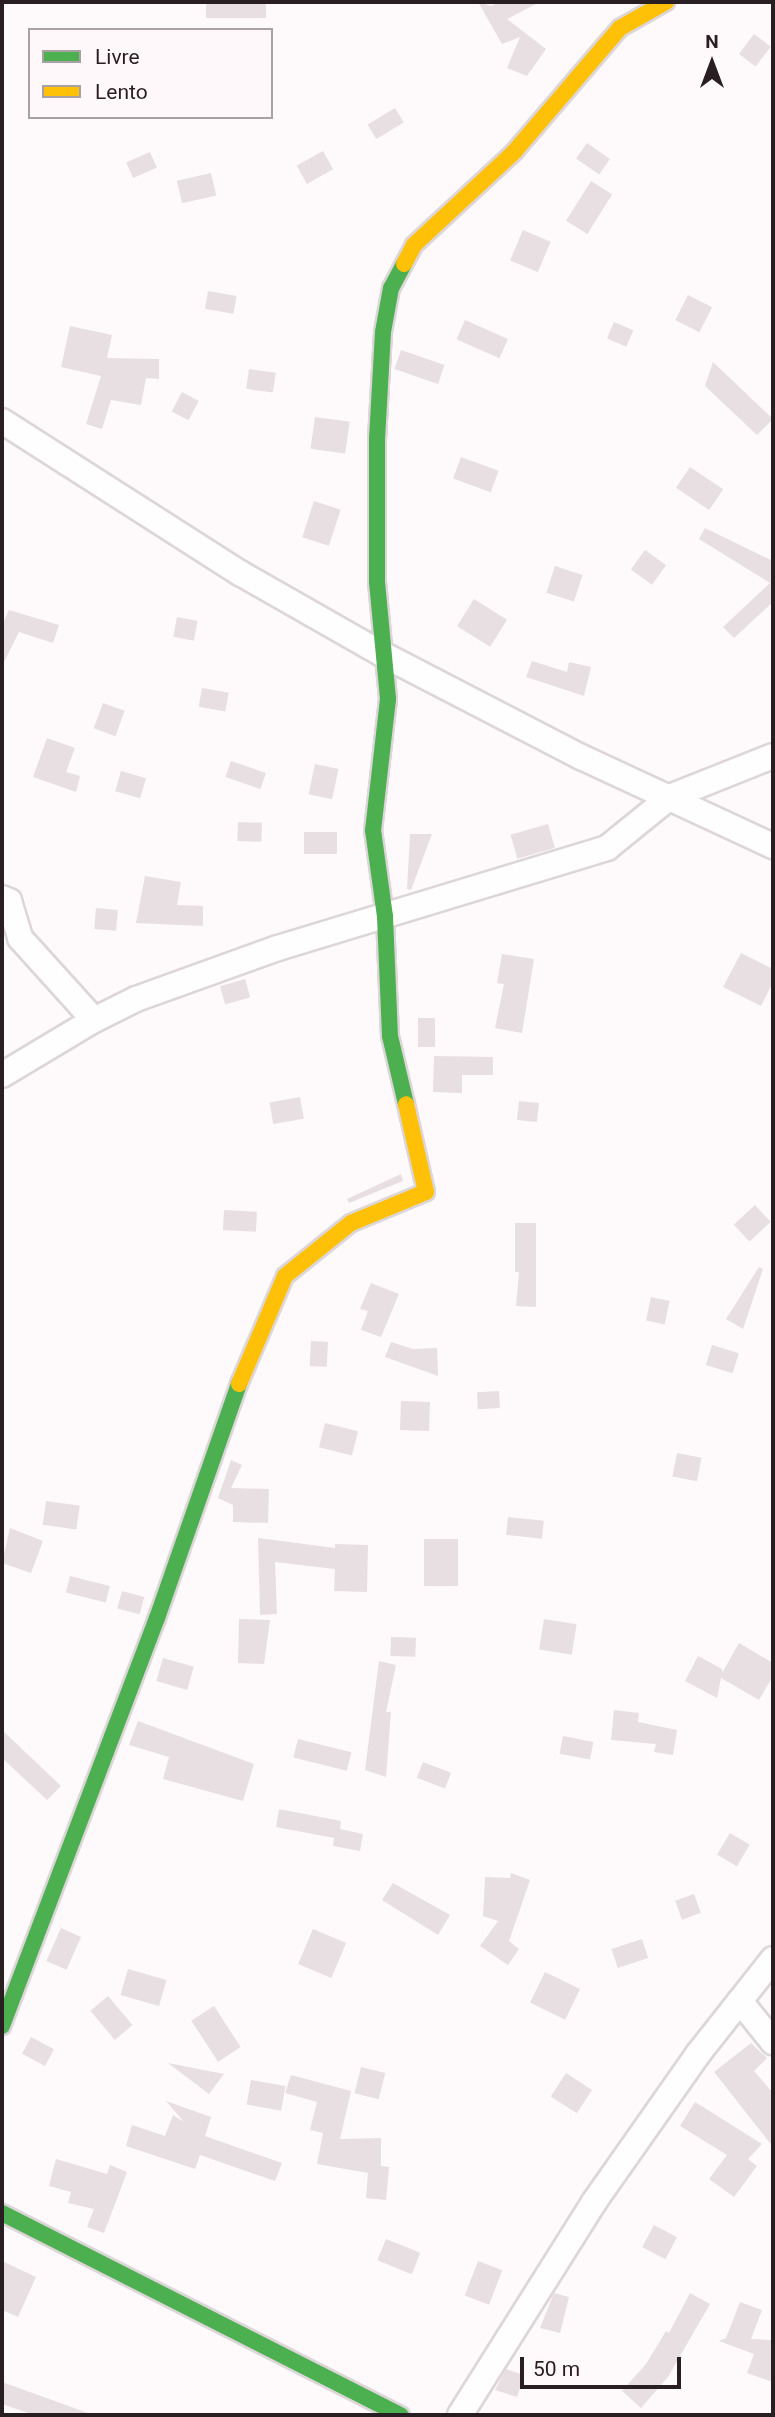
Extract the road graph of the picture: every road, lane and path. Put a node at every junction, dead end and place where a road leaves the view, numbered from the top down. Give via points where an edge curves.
1 (666, 2) edge
2 (2, 421) edge
3 (384, 655) junction
4 (773, 756) edge
5 (670, 797) junction
6 (773, 846) edge
7 (2, 898) edge
8 (385, 917) junction
9 (94, 1020) junction
10 (2, 1075) edge
11 (773, 1959) edge
12 (740, 2001) junction
13 (2, 2026) edge
14 (773, 2042) edge
15 (2, 2213) edge
16 (401, 2415) edge
17 (460, 2415) edge

1 - 3 street via 620,28 514,152 400,263 383,332 377,439 377,582
2 - 3 street via 240,573
3 - 5 street via 580,757
3 - 8 street via 388,699 373,830
4 - 5 street
5 - 6 street
5 - 8 street via 607,848
7 - 9 street via 9,901 20,938
8 - 9 street via 265,953 136,999
8 - 13 street via 390,1037 426,1192 351,1223 285,1276 229,1406 157,1618
9 - 10 street
11 - 12 street
12 - 14 street
12 - 17 street via 594,2202
15 - 16 street

